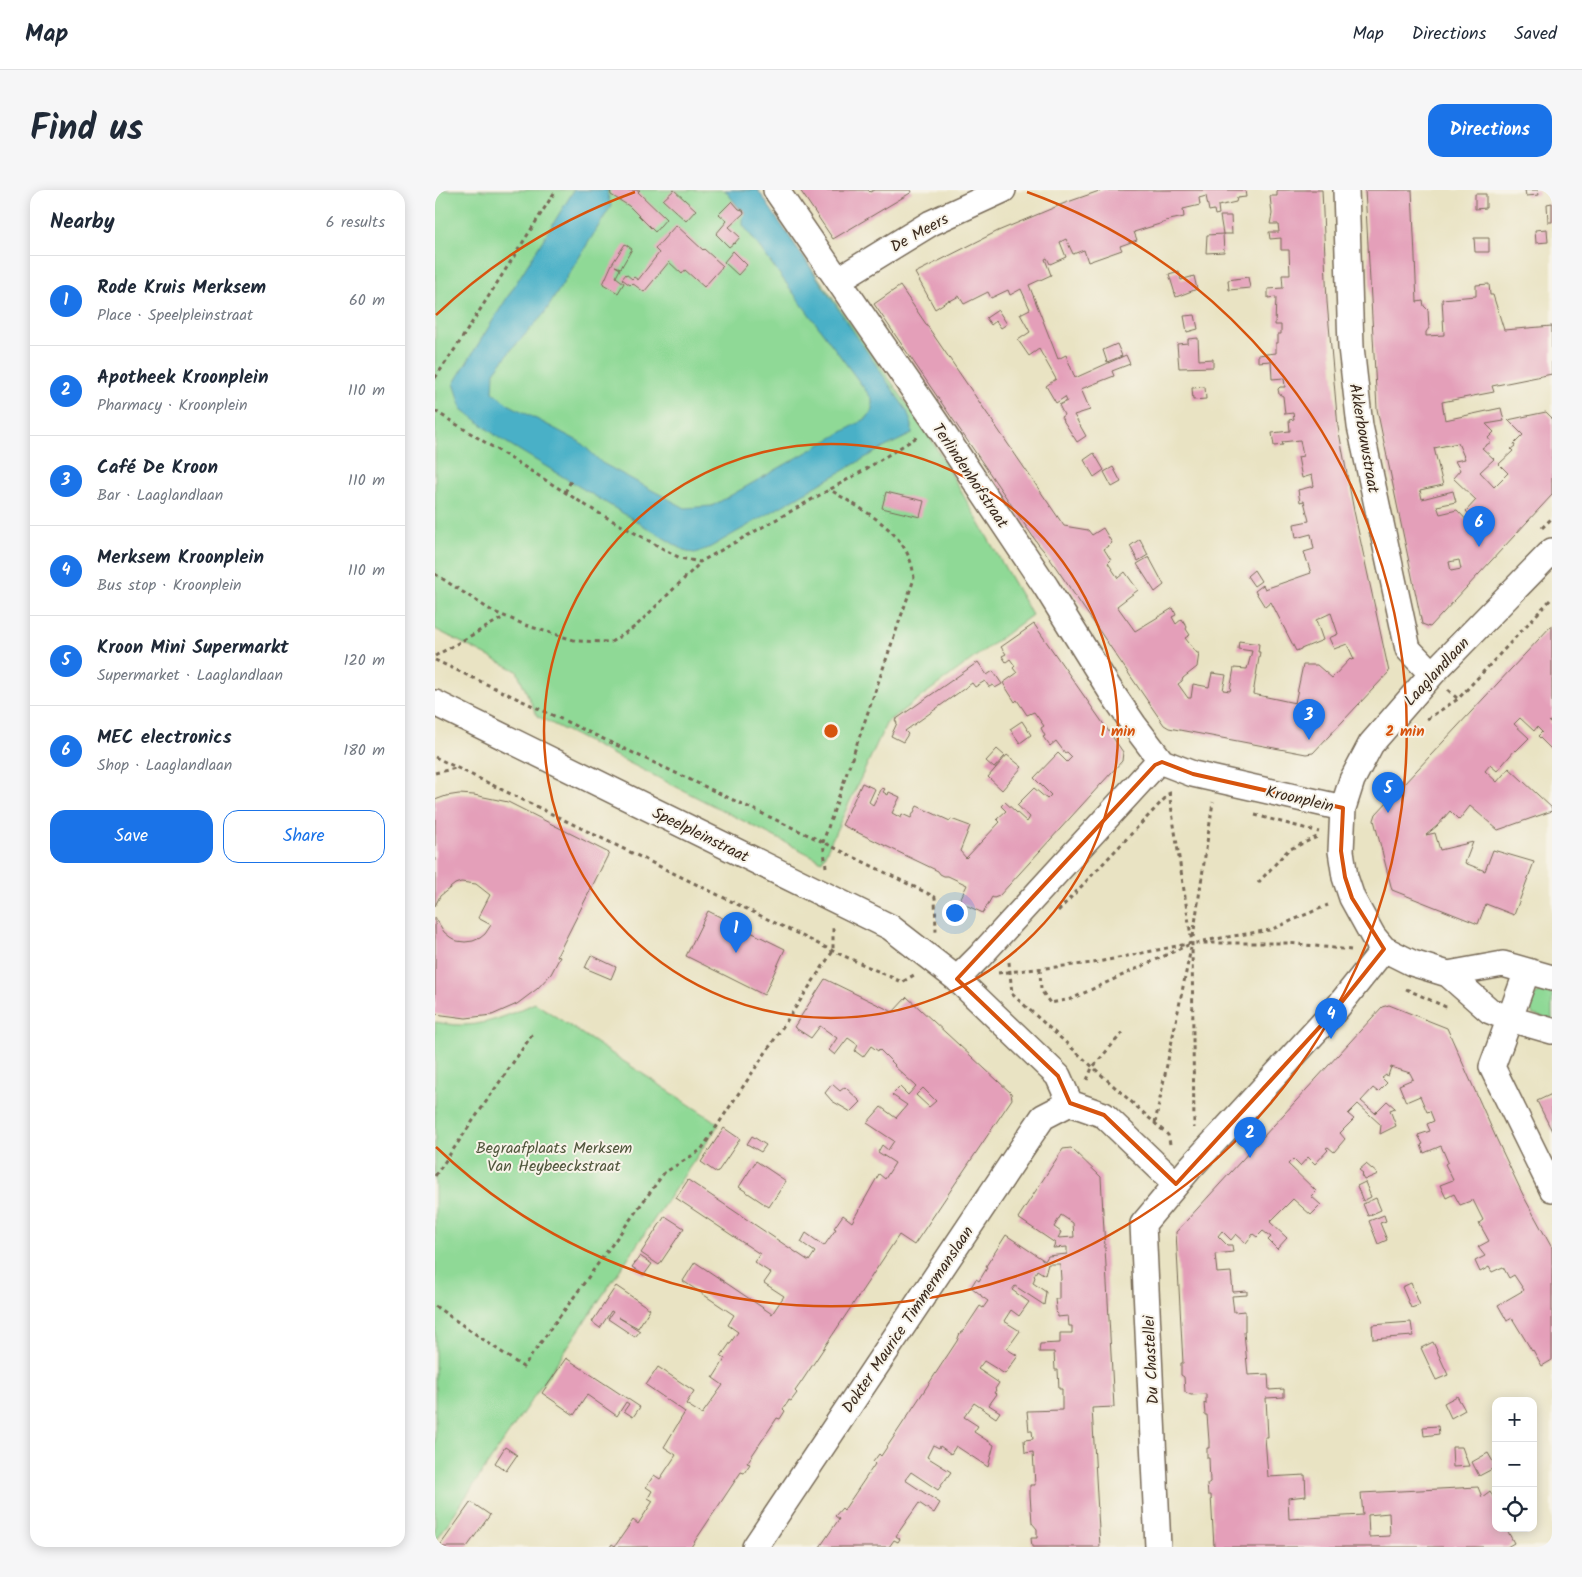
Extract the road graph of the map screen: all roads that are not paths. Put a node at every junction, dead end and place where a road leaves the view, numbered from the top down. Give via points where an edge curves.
1 (776, 190) edge
2 (1003, 190) edge
3 (1346, 190) edge
4 (837, 280) junction
5 (1552, 550) edge
6 (1431, 674) junction
7 (435, 703) edge
8 (1162, 762) junction
9 (1343, 808) junction
10 (1385, 949) junction
11 (1527, 971) junction
12 (1448, 974) junction
13 (1552, 978) edge
14 (957, 979) junction
15 (1510, 1019) junction
16 (1552, 1031) edge
17 (1077, 1095) junction
18 (1176, 1184) junction
19 (1552, 1189) edge
20 (755, 1547) edge
21 (1158, 1547) edge

1 - 4 street, Terlindenhofstraat
2 - 4 street, De Meers via 931,222
3 - 6 street, Akkerbouwstraat via 1351,347 1361,426 1408,649
4 - 8 street, Terlindenhofstraat via 1046,586 1115,697
5 - 6 street, Laaglandlaan
6 - 9 street, Laaglandlaan via 1371,744 1352,780
7 - 14 street, Speelpleinstraat via 890,927
8 - 9 street, Kroonplein via 1193,774
8 - 14 street via 1155,765
9 - 10 street, Kroonplein via 1341,852 1345,877 1352,898 1373,936
10 - 12 street
10 - 18 street via 1337,1008
11 - 12 street via 1503,964
11 - 13 street
11 - 15 street
12 - 15 street via 1490,1011
14 - 17 street
15 - 16 street
15 - 19 street via 1492,1067
17 - 18 street via 1104,1114
17 - 20 street, Dokter Maurice Timmermanslaan via 1043,1117
18 - 21 street, Du Chastellei via 1143,1224

